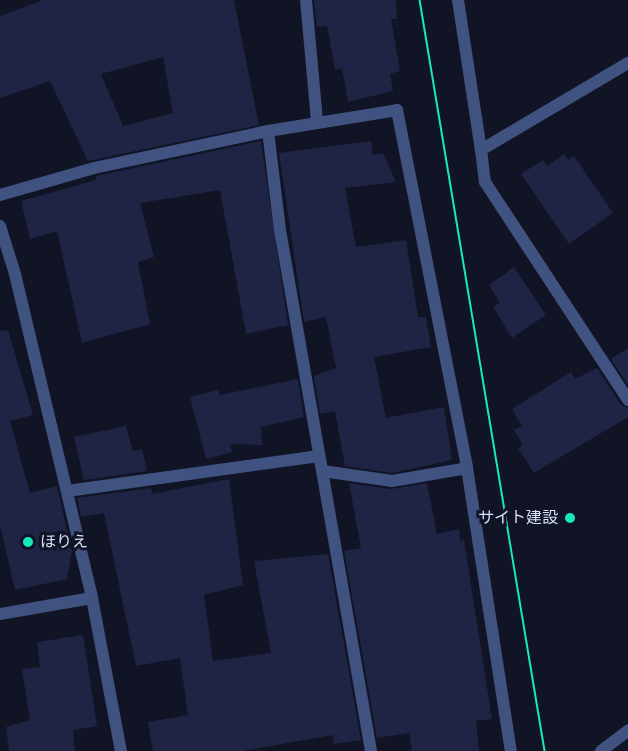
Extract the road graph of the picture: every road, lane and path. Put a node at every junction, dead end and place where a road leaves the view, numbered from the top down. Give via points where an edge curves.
1 (306, 0) edge
2 (458, 0) edge
3 (628, 63) edge
4 (316, 121) junction
5 (268, 131) junction
6 (481, 150) junction
7 (0, 195) edge
8 (0, 226) edge
9 (628, 400) edge
10 (318, 456) junction
11 (467, 468) junction
12 (322, 471) junction
13 (67, 491) junction
14 (92, 598) junction
15 (0, 614) edge
16 (628, 731) edge
17 (121, 751) edge
18 (371, 751) edge
19 (511, 751) edge
20 (601, 751) edge

1 - 4 street
2 - 6 street
3 - 6 street
4 - 5 street
4 - 11 street via 397,110
5 - 7 street via 94,168
5 - 10 street via 273,187
6 - 9 street via 485,182
8 - 13 street
10 - 12 street
10 - 13 street
11 - 12 street via 392,481
11 - 19 street
12 - 18 street
13 - 14 street
14 - 15 street
14 - 17 street
16 - 20 street

